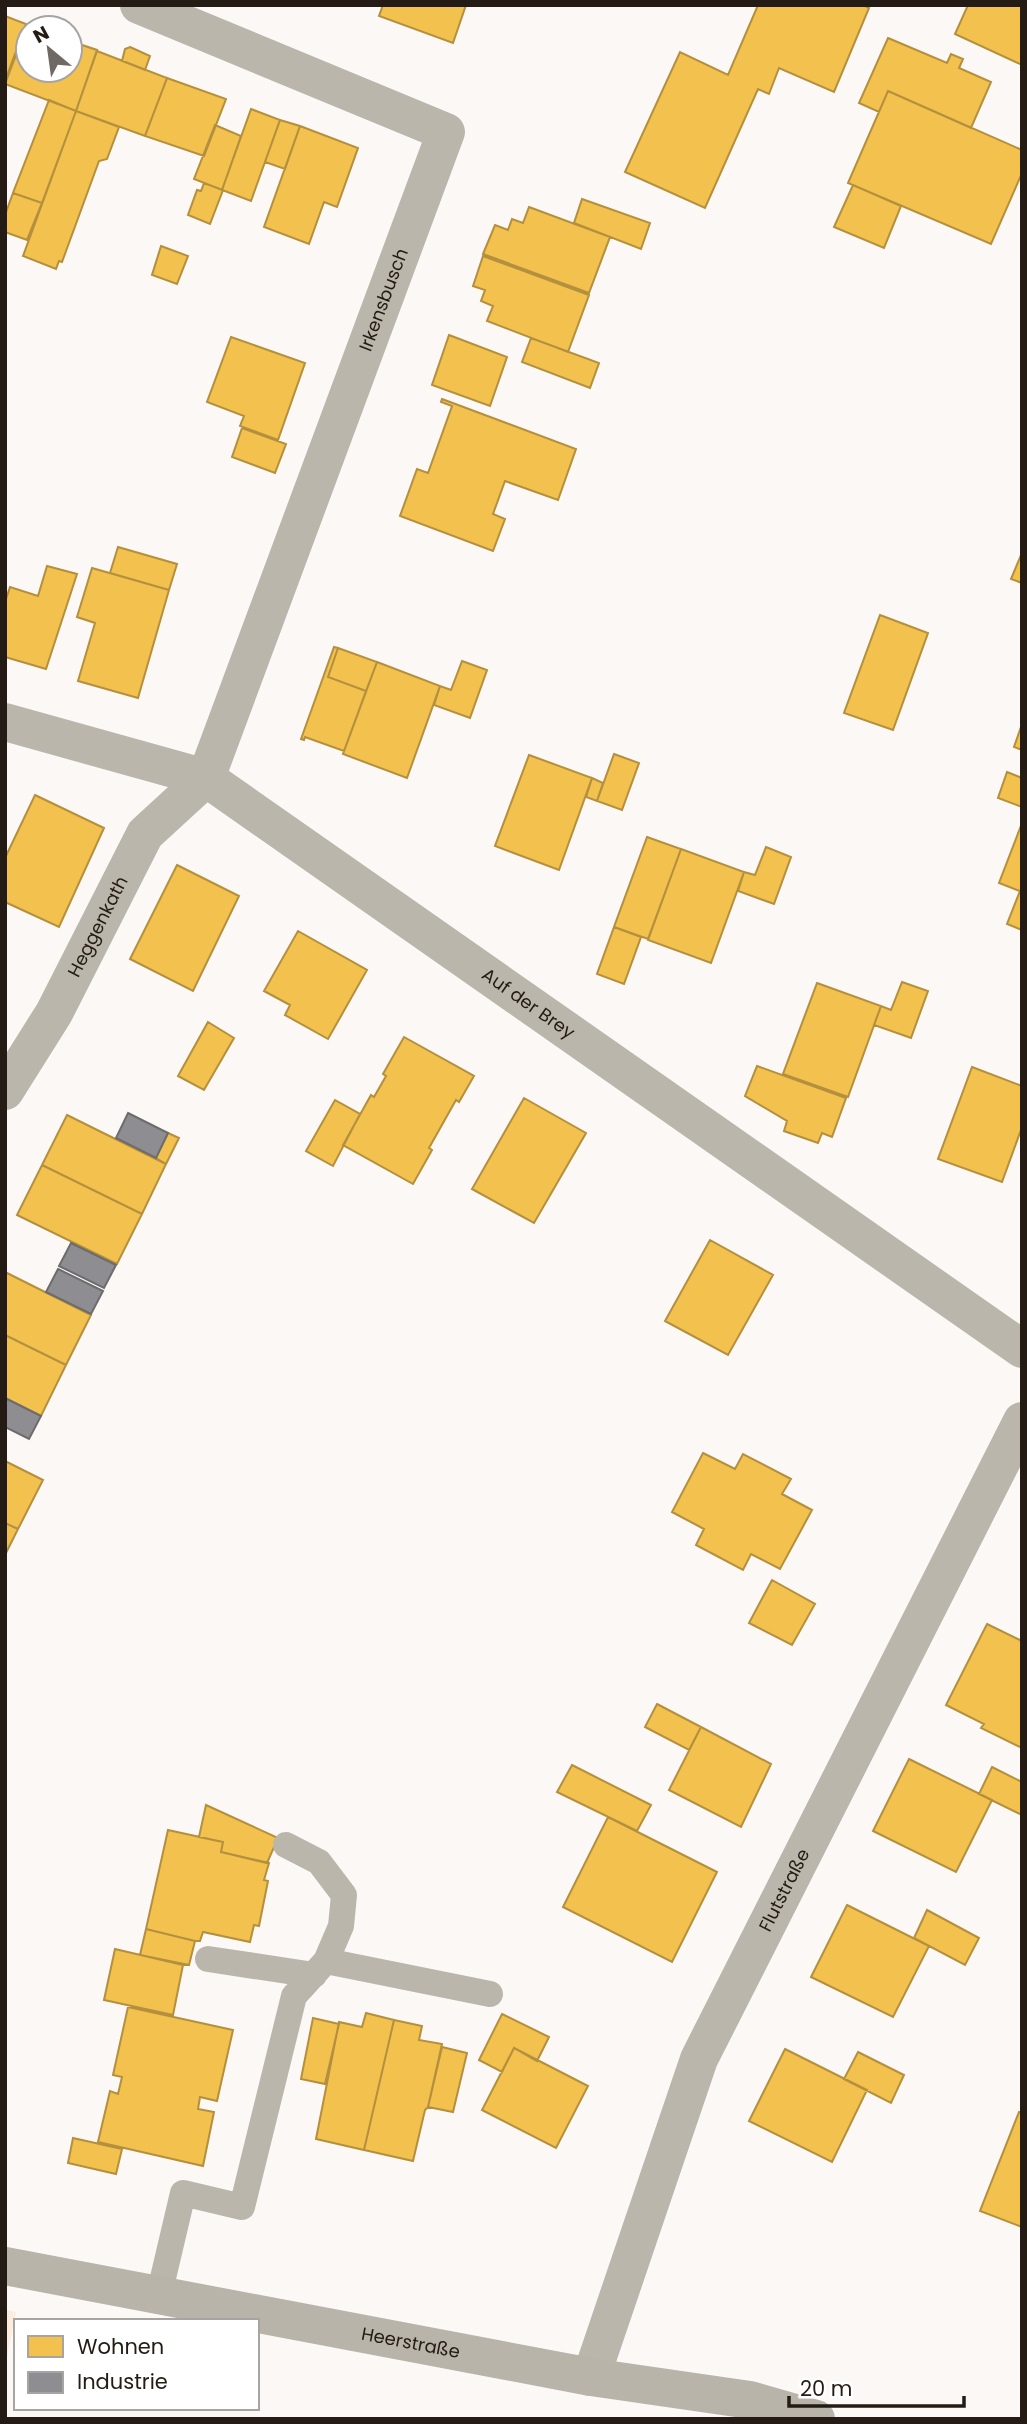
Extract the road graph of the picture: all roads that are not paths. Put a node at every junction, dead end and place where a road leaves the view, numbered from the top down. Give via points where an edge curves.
1 (139, 5) edge
2 (5, 722) edge
3 (206, 778) junction
4 (5, 1091) edge
5 (1022, 1349) edge
6 (1022, 1421) edge
7 (286, 1845) dead end
8 (208, 1959) dead end
9 (320, 1968) junction
10 (490, 1994) dead end
11 (5, 2266) edge
12 (159, 2295) junction
13 (591, 2377) junction
14 (816, 2419) edge

1 - 3 street, Irkensbusch via 446,132
2 - 3 street, Auf der Brey
3 - 4 street, Heggenkath via 145,834 54,1013
3 - 5 street, Auf der Brey
6 - 13 street, Flutstraße via 699,2059
7 - 9 lane via 319,1862 344,1895 341,1926
8 - 9 lane
9 - 10 lane
9 - 12 lane via 294,1996 242,2207 183,2193
11 - 12 main road, Heerstraße
12 - 13 main road, Heerstraße
13 - 14 main road, Heerstraße via 750,2400

